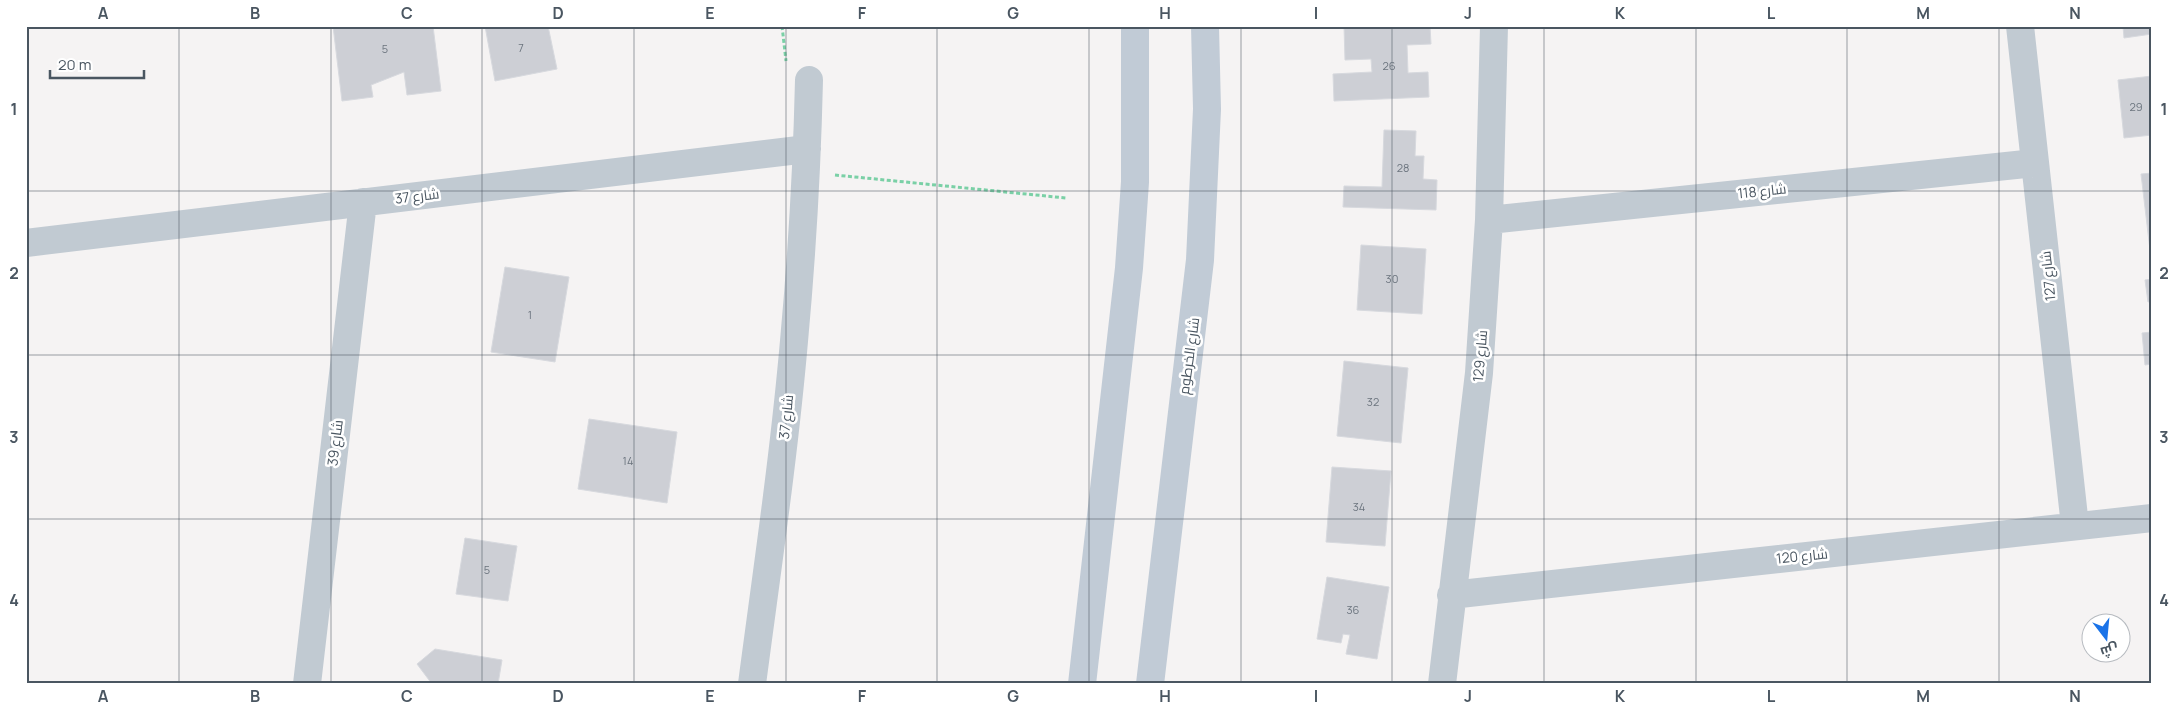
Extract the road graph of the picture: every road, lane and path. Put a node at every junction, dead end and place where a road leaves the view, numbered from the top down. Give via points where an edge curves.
1 (1135, 26) edge
2 (1205, 26) edge
3 (1494, 26) edge
4 (2020, 26) edge
5 (809, 80) dead end
6 (806, 160) junction
7 (2035, 162) junction
8 (1066, 198) dead end
9 (363, 202) junction
10 (1489, 220) junction
11 (26, 243) edge
12 (2152, 518) edge
13 (2075, 526) junction
14 (1451, 595) junction
15 (307, 684) edge
16 (752, 684) edge
17 (1082, 684) edge
18 (1150, 684) edge
19 (1442, 684) edge

1 - 17 main road via 1135,173 1129,268
2 - 18 main road, شارع الخرطوم via 1207,108 1200,260
3 - 10 street, شارع 129
4 - 7 street, شارع 127
5 - 6 street, شارع 37
6 - 8 path
6 - 9 street, شارع 37
6 - 16 street, شارع 37 via 788,398
7 - 10 street, شارع 118
7 - 13 street, شارع 127
9 - 11 street, شارع 37
9 - 15 street, شارع 39
10 - 14 street, شارع 129 via 1479,373
12 - 13 street, شارع 120
13 - 14 street, شارع 120
14 - 19 street, شارع 129

